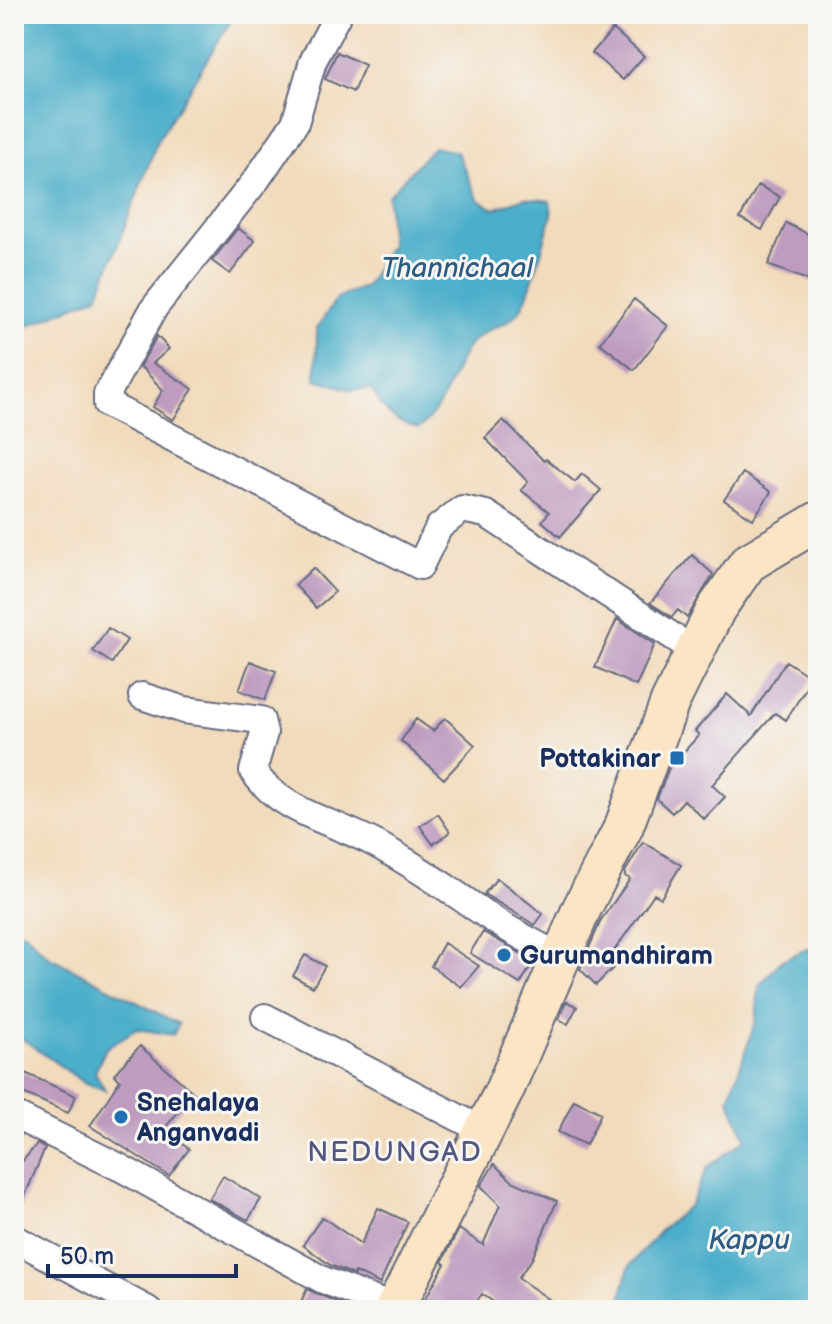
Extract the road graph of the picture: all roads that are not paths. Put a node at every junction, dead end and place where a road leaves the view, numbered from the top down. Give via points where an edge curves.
1 (338, 14) edge
2 (818, 521) edge
3 (695, 651) junction
4 (142, 696) dead end
5 (560, 957) junction
6 (265, 1017) dead end
7 (14, 1115) edge
8 (484, 1131) junction
9 (14, 1238) edge
10 (394, 1309) edge
11 (148, 1310) edge

1 - 3 street via 313,61 295,123 154,308 106,400 113,409 420,566 439,527 462,509 486,514
2 - 3 main road via 748,563
3 - 5 main road via 624,826
4 - 5 street via 184,710 261,720 264,733 253,771 263,786 290,806 371,841
5 - 8 main road
6 - 8 street
7 - 10 street via 323,1280
8 - 10 main road
9 - 11 street

